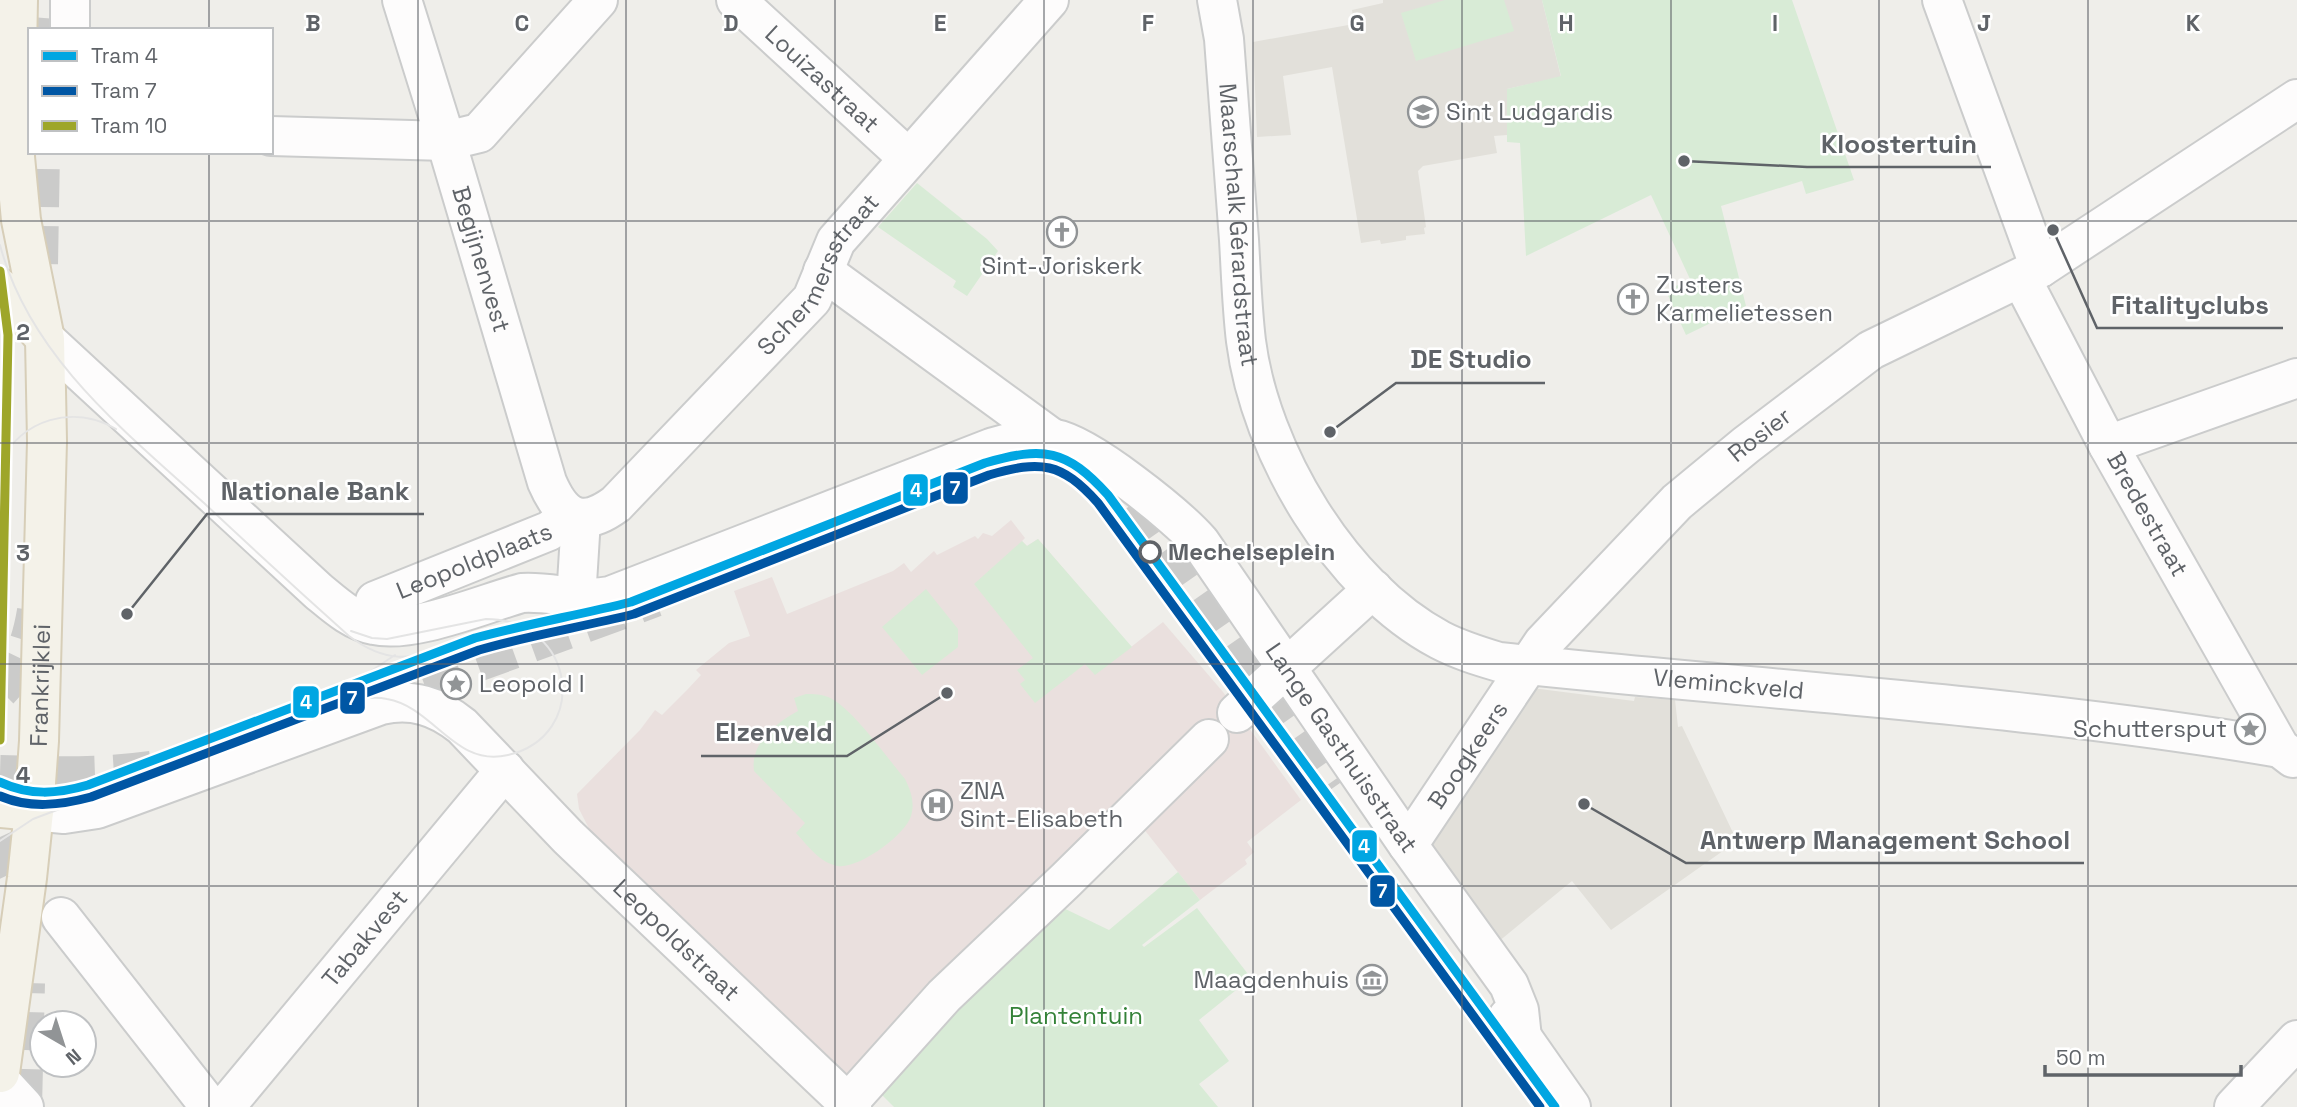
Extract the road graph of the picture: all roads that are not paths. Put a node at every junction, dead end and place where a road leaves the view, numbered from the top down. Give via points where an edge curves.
1 (401, 0) edge
2 (598, 0) edge
3 (736, 0) edge
4 (1049, 0) edge
5 (1217, 0) edge
6 (1942, 0) edge
7 (49, 10) edge
8 (43, 28) tunnel mouth
9 (23, 93) edge
10 (2297, 99) edge
11 (273, 136) edge
12 (446, 141) junction
13 (908, 158) junction
14 (823, 271) junction
15 (2030, 273) junction
16 (0, 288) edge
17 (45, 339) junction
18 (2297, 378) edge
19 (1053, 439) junction
20 (1276, 444) joint
21 (2108, 445) junction
22 (575, 517) junction
23 (1373, 589) junction
24 (576, 598) junction
25 (375, 601) dead end
26 (1528, 665) junction
27 (1287, 667) junction
28 (1237, 713) dead end
29 (1209, 739) dead end
30 (2291, 746) edge
31 (505, 770) junction
32 (1340, 783) tunnel mouth
33 (17, 809) edge
34 (1408, 845) junction
35 (61, 917) tunnel mouth
36 (1522, 1038) junction
37 (2297, 1040) edge
38 (0, 1073) edge
39 (0, 1081) edge
40 (850, 1105) edge
41 (24, 1107) edge
42 (211, 1107) edge
43 (225, 1107) edge
44 (1571, 1107) edge
45 (2234, 1107) edge

1 - 12 street, Begijnenvest
2 - 12 street via 479,133
3 - 13 street, Louizastraat
4 - 13 street, Schermersstraat
5 - 20 street, Maarschalk Gérardstraat via 1224,39 1246,343
6 - 15 street, Bredestraat
7 - 8 main road, Frankrijklei
9 - 17 main road, Frankrijklei via 15,157
10 - 15 street, Rosier
11 - 12 street
12 - 22 street, Begijnenvest via 547,482 560,506
13 - 14 street, Schermersstraat via 836,241
14 - 19 street
14 - 22 street, Schermersstraat via 812,299 616,505 593,517
15 - 21 street, Bredestraat
15 - 26 street, Rosier via 1871,350 1746,445 1677,502 1542,643
16 - 17 main road
17 - 24 street, Leopoldplaats via 318,591 353,617 372,625 408,625 522,593
17 - 33 main road, Frankrijklei via 47,441 39,741
18 - 21 street
19 - 24 street, Leopoldplaats via 1017,440 991,448 619,593
19 - 27 street, Lange Gasthuisstraat via 1089,454 1187,527
20 - 23 street, Vleminckveld via 1315,521
21 - 30 street, Bredestraat
22 - 24 street
22 - 25 street, Leopoldplaats
23 - 26 street, Vleminckveld via 1439,640 1471,654
23 - 27 street
26 - 30 street, Vleminckveld via 1961,707
26 - 34 street, Boogkeers
27 - 28 street
27 - 34 street, Lange Gasthuisstraat
29 - 40 street via 944,996
31 - 33 street via 449,715 430,706 395,702 97,809 64,814
31 - 40 street, Leopoldstraat via 568,837
31 - 43 street, Tabakvest
32 - 36 street
33 - 38 main road, Frankrijklei
34 - 36 street, Lange Gasthuisstraat via 1509,985 1519,1010
35 - 42 street
36 - 44 street, Lange Gasthuisstraat
37 - 45 street
39 - 41 street

